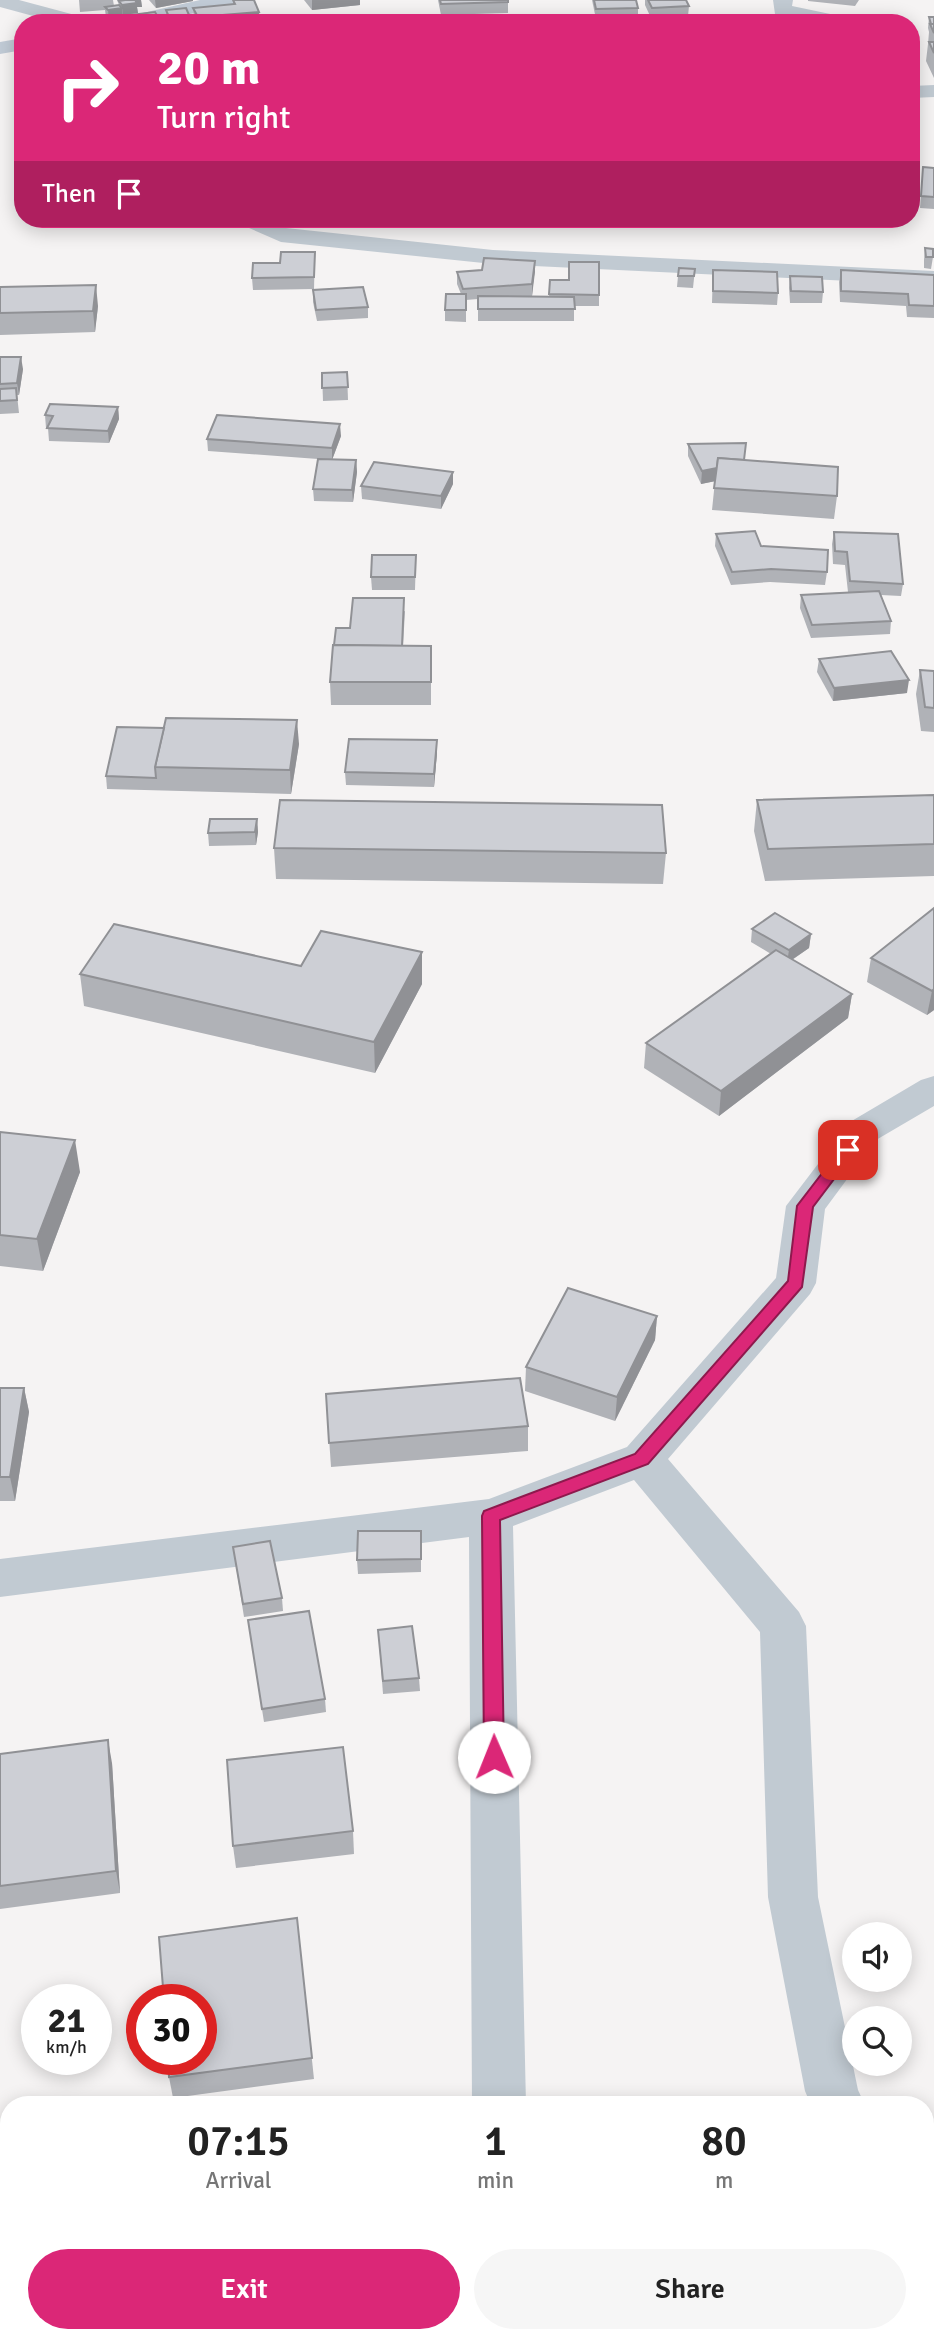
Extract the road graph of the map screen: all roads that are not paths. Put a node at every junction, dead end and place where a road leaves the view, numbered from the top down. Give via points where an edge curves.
1 (227, 0) edge
2 (783, 0) edge
3 (0, 1) edge
4 (49, 14) edge
5 (164, 14) edge
6 (802, 14) edge
7 (267, 228) edge
8 (934, 278) edge
9 (934, 1089) edge
10 (642, 1459) junction
11 (491, 1516) junction
12 (0, 1578) edge
13 (499, 2096) edge
14 (834, 2096) edge

1 - 5 street
2 - 6 street via 782,10
3 - 4 street
7 - 8 street via 281,235 493,257
9 - 10 street via 863,1131 806,1206 796,1283
10 - 11 street
10 - 14 street via 783,1626 793,1897
11 - 12 street
11 - 13 street

